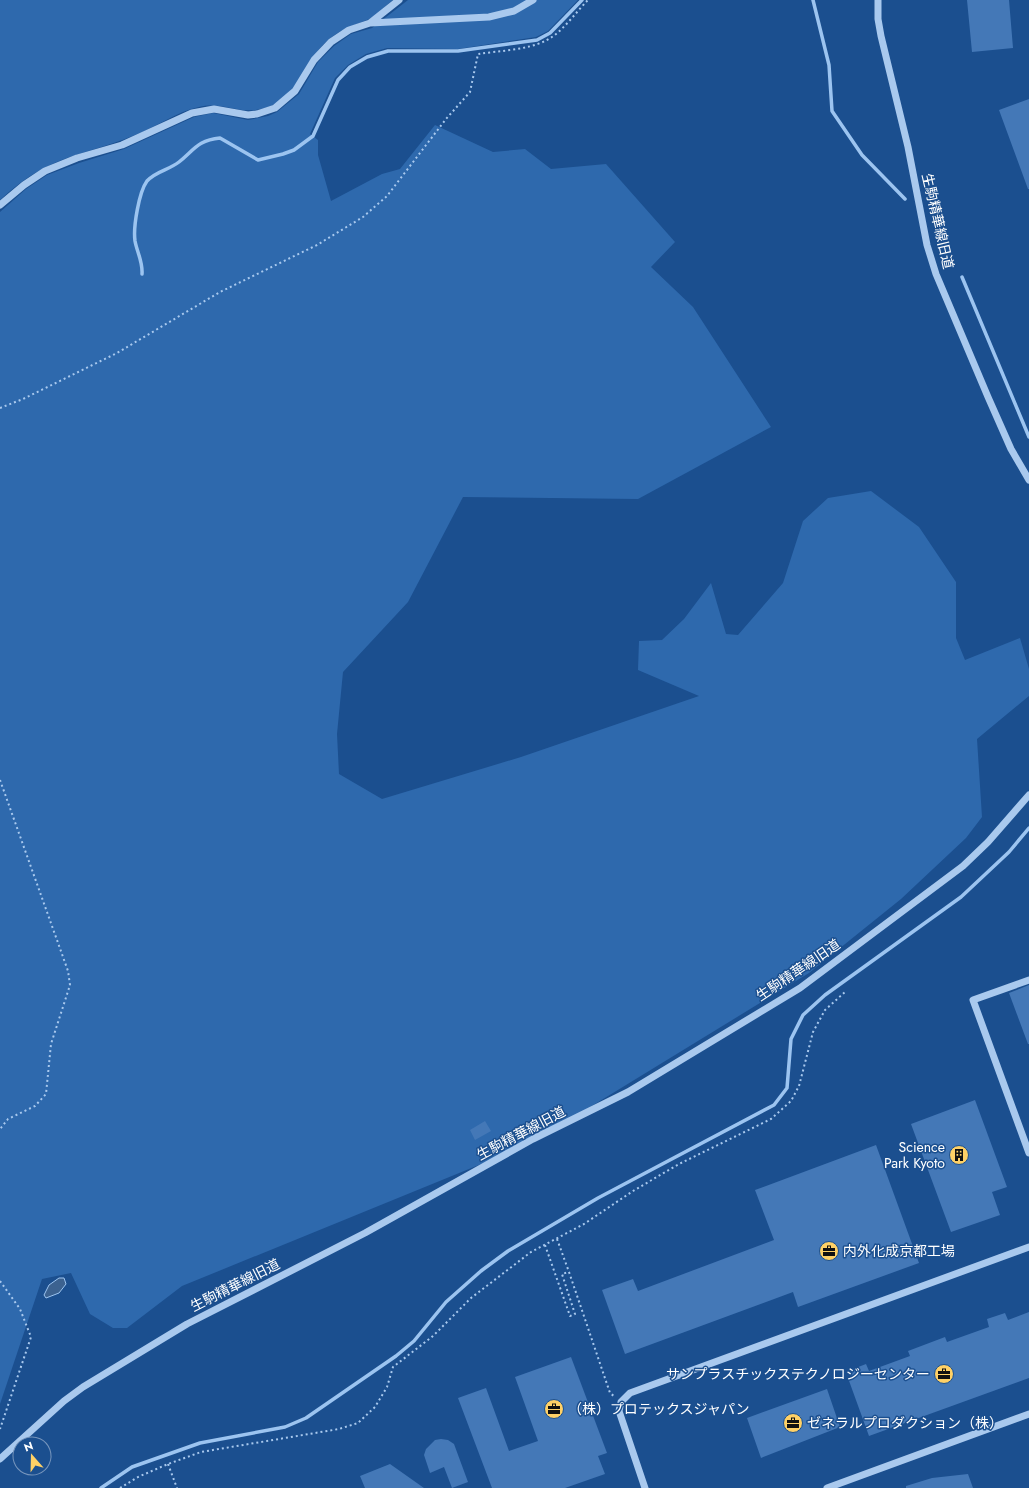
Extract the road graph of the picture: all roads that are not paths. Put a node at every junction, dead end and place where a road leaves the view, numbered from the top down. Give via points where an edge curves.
1 (399, 0) edge
2 (533, 0) edge
3 (878, 0) edge
4 (370, 24) junction
5 (0, 205) edge
6 (1029, 480) edge
7 (1029, 795) edge
8 (1029, 980) edge
9 (1029, 1153) edge
10 (1029, 1247) edge
11 (1029, 1414) edge
12 (0, 1459) edge
13 (645, 1488) edge
14 (827, 1488) edge

1 - 4 street
2 - 4 street via 514,11 489,17
3 - 6 street, 生駒精華線旧道 via 881,36 908,147 927,244 936,274 988,397
4 - 5 street via 349,30 331,42 314,60 295,91 275,108 248,115 214,109 192,113 122,145 77,158 45,171
7 - 12 street, 生駒精華線旧道 via 963,866 800,988 628,1092 533,1139 366,1233 186,1324 70,1396
8 - 9 street via 973,1000
10 - 13 street via 630,1393 621,1402 619,1411
11 - 14 street

